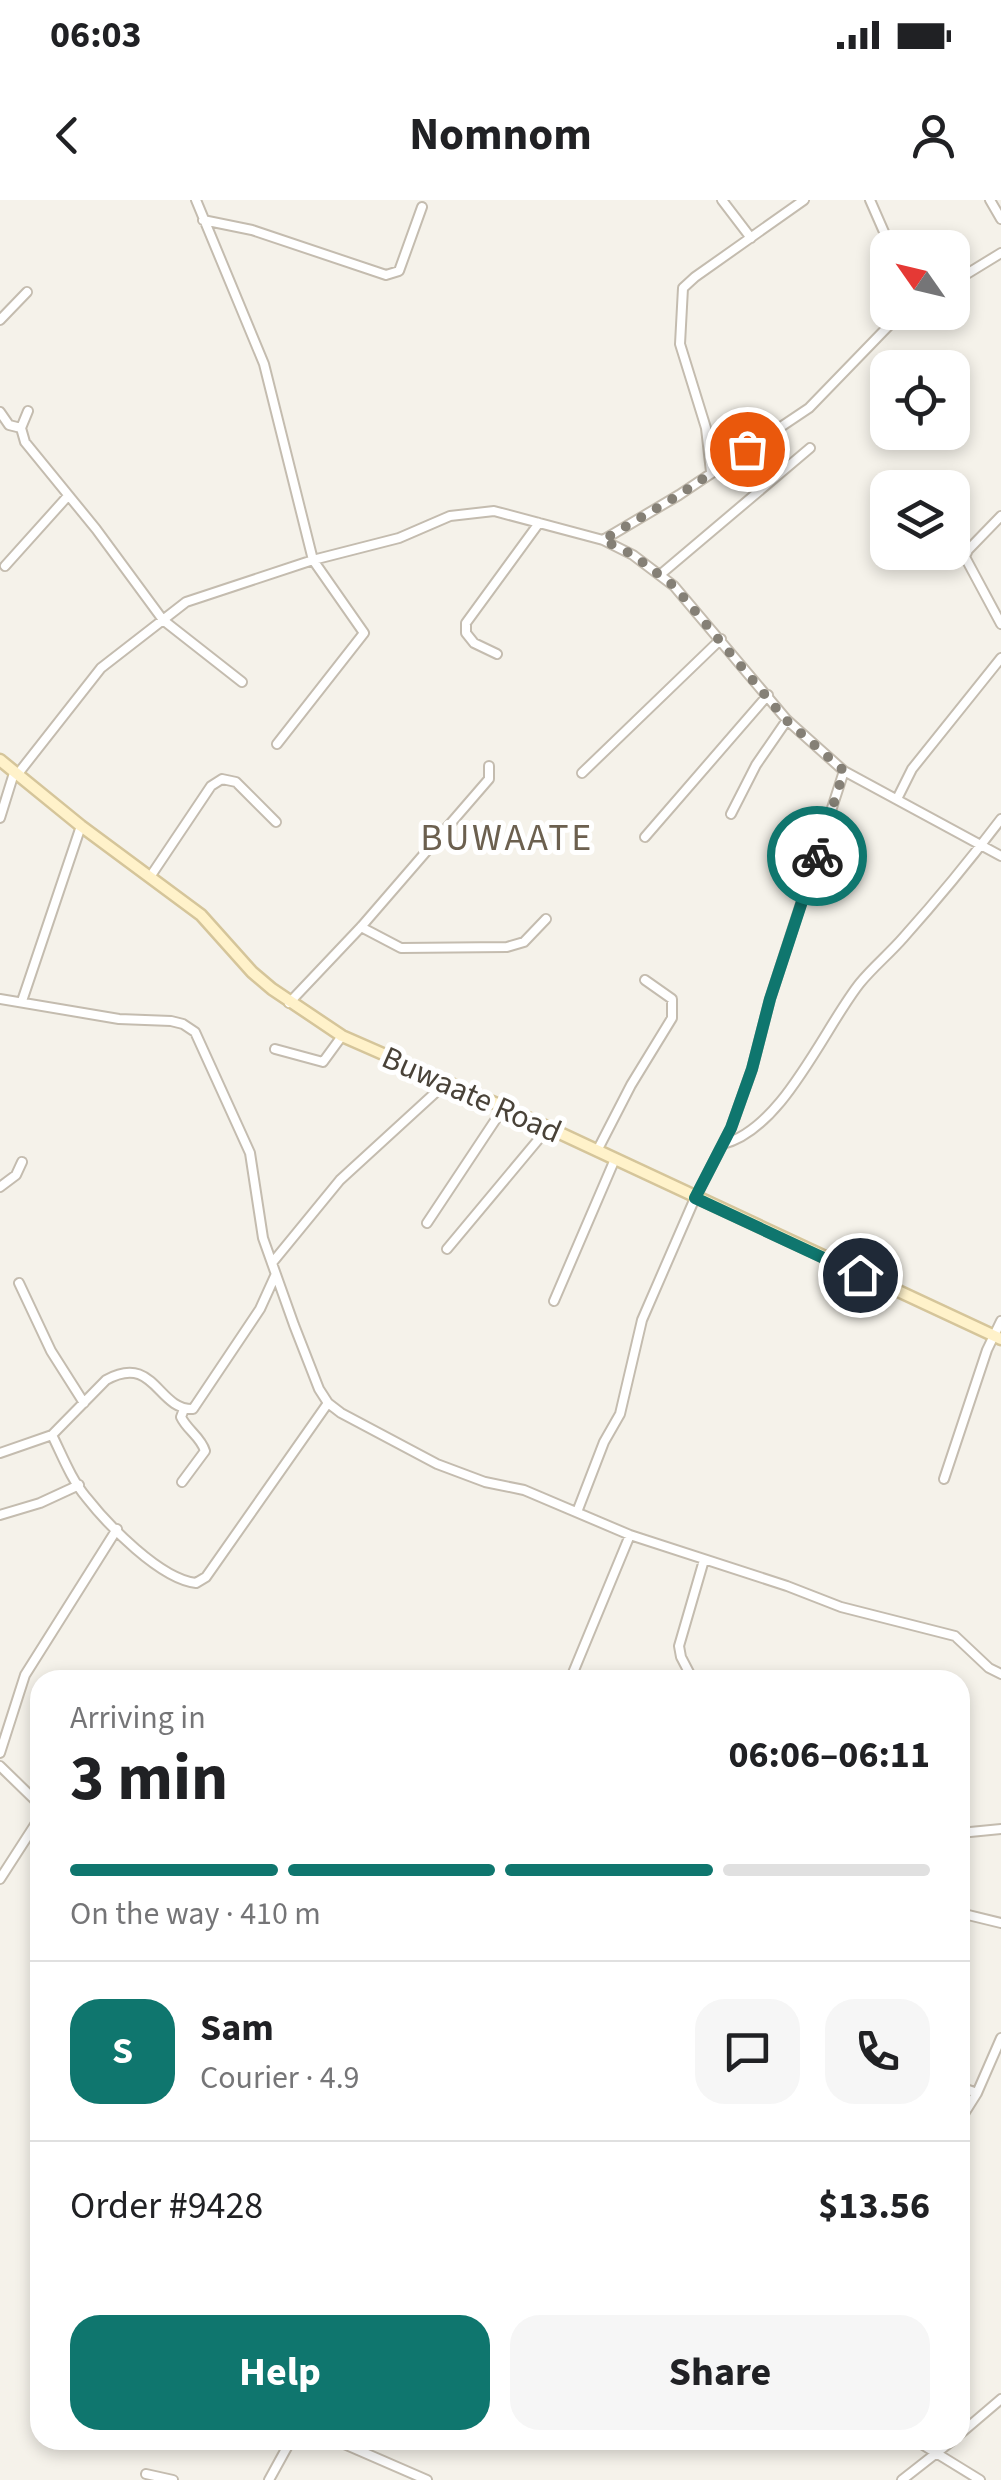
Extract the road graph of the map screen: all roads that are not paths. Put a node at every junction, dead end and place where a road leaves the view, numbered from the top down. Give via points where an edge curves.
1 (196, 200) edge
2 (722, 200) edge
3 (804, 200) edge
4 (870, 200) edge
5 (990, 200) edge
6 (422, 208) dead end
7 (1001, 218) edge
8 (203, 220) junction
9 (884, 230) edge
10 (751, 238) junction
11 (1001, 252) edge
12 (970, 271) edge
13 (27, 292) dead end
14 (0, 320) edge
15 (885, 330) edge
16 (28, 411) dead end
17 (0, 412) edge
18 (20, 428) junction
19 (810, 448) dead end
20 (710, 472) junction
21 (68, 497) junction
22 (1001, 516) edge
23 (538, 523) junction
24 (603, 540) junction
25 (314, 560) junction
26 (6, 566) dead end
27 (661, 574) junction
28 (162, 620) junction
29 (1001, 624) edge
30 (721, 638) junction
31 (497, 654) dead end
32 (1001, 658) edge
33 (242, 682) dead end
34 (768, 696) junction
35 (786, 720) junction
36 (277, 744) dead end
37 (0, 760) edge
38 (489, 766) dead end
39 (844, 771) junction
40 (582, 773) dead end
41 (16, 774) junction
42 (897, 799) junction
43 (731, 814) dead end
44 (0, 818) edge
45 (1001, 819) edge
46 (276, 822) dead end
47 (81, 826) junction
48 (644, 837) dead end
49 (982, 844) junction
50 (1001, 856) edge
51 (150, 877) junction
52 (546, 920) dead end
53 (361, 928) junction
54 (645, 980) dead end
55 (0, 998) edge
56 (22, 1001) junction
57 (289, 1003) junction
58 (342, 1036) junction
59 (275, 1049) dead end
60 (447, 1082) junction
61 (504, 1107) junction
62 (548, 1128) junction
63 (723, 1144) junction
64 (598, 1151) junction
65 (616, 1160) junction
66 (22, 1162) dead end
67 (0, 1187) edge
68 (695, 1198) junction
69 (427, 1223) dead end
70 (447, 1249) dead end
71 (272, 1263) junction
72 (276, 1276) junction
73 (19, 1283) dead end
74 (554, 1301) dead end
75 (1001, 1321) edge
76 (997, 1338) edge
77 (84, 1403) junction
78 (328, 1403) junction
79 (184, 1409) junction
80 (52, 1434) junction
81 (0, 1453) edge
82 (944, 1479) dead end
83 (182, 1482) dead end
84 (78, 1485) junction
85 (577, 1512) junction
86 (0, 1515) edge
87 (117, 1529) junction
88 (630, 1535) junction
89 (704, 1560) junction
90 (574, 1670) edge
91 (688, 1670) edge
92 (1001, 1674) edge
93 (0, 1753) edge
94 (0, 1766) edge
95 (30, 1795) edge
96 (1001, 1829) edge
97 (30, 1832) edge
98 (970, 1832) edge
99 (0, 1879) edge
100 (970, 1915) edge
101 (1001, 1922) edge
102 (1001, 2038) edge
103 (970, 2091) edge
104 (977, 2093) junction
105 (970, 2104) edge
106 (1001, 2399) edge
107 (970, 2425) edge
108 (286, 2450) edge
109 (358, 2450) edge
110 (929, 2450) edge
111 (942, 2450) edge
112 (936, 2455) junction
113 (146, 2474) dead end
114 (173, 2480) edge
115 (270, 2480) edge
116 (427, 2480) edge
117 (902, 2480) edge
118 (980, 2480) edge

1 - 8 street
2 - 10 street
3 - 10 street
4 - 9 street
5 - 7 street
6 - 8 street via 400,271 386,275
8 - 25 street via 264,364
10 - 20 street via 683,288 680,344 706,428
11 - 12 street
13 - 14 street
15 - 20 street via 809,408
16 - 18 street
17 - 18 street
18 - 21 street
19 - 27 street
20 - 24 street
21 - 26 street
21 - 28 street
22 - 29 street via 965,557
23 - 24 street
23 - 25 street via 494,511 467,512
23 - 31 street via 466,623 474,643
24 - 27 street
25 - 28 street via 204,594
25 - 36 street via 364,633
27 - 30 street
28 - 33 street
28 - 41 street via 101,668
30 - 34 street
30 - 40 street
32 - 42 street via 912,769
34 - 35 street
34 - 48 street
35 - 39 street
35 - 43 street
37 - 41 street, Buwaate Road
38 - 53 street via 489,779
39 - 42 street
39 - 63 street
41 - 44 street
41 - 47 street, Buwaate Road
42 - 49 street
45 - 49 street
46 - 51 street via 236,782 222,779
47 - 51 street, Buwaate Road
47 - 56 street
49 - 50 street
49 - 63 street via 856,987 780,1100 739,1140
51 - 57 street, Buwaate Road via 201,915
52 - 53 street via 524,942 507,946 401,948
53 - 57 street
54 - 64 street via 672,999 672,1018
55 - 56 street
56 - 71 street via 171,1021 195,1032 250,1153
57 - 58 street, Buwaate Road
58 - 59 street via 323,1062
58 - 60 street, Buwaate Road
60 - 61 street, Buwaate Road
60 - 71 street via 340,1180
61 - 62 street, Buwaate Road
61 - 69 street
62 - 64 street, Buwaate Road
62 - 70 street
63 - 68 street
64 - 65 street, Buwaate Road
65 - 68 street, Buwaate Road
65 - 74 street
66 - 67 street
68 - 76 street, Buwaate Road
68 - 85 street via 642,1320 620,1414
71 - 72 street
72 - 78 street
72 - 79 street via 199,1405
73 - 77 street
75 - 76 street
76 - 82 street
77 - 79 street via 116,1374 133,1374 147,1376
77 - 80 street
78 - 85 street via 437,1464
78 - 87 street via 201,1581 164,1571
79 - 83 street via 184,1423 205,1451
80 - 81 street
80 - 84 street
84 - 86 street
84 - 87 street
85 - 88 street
87 - 93 street via 26,1674
88 - 89 street
88 - 90 street
89 - 91 street via 679,1646
89 - 92 street via 955,1636
94 - 95 street
96 - 98 street
97 - 99 street
100 - 101 street
102 - 104 street
103 - 104 street
104 - 105 street
106 - 107 street
108 - 115 street
109 - 116 street
110 - 112 street
111 - 112 street
112 - 117 street
112 - 118 street
113 - 114 street

